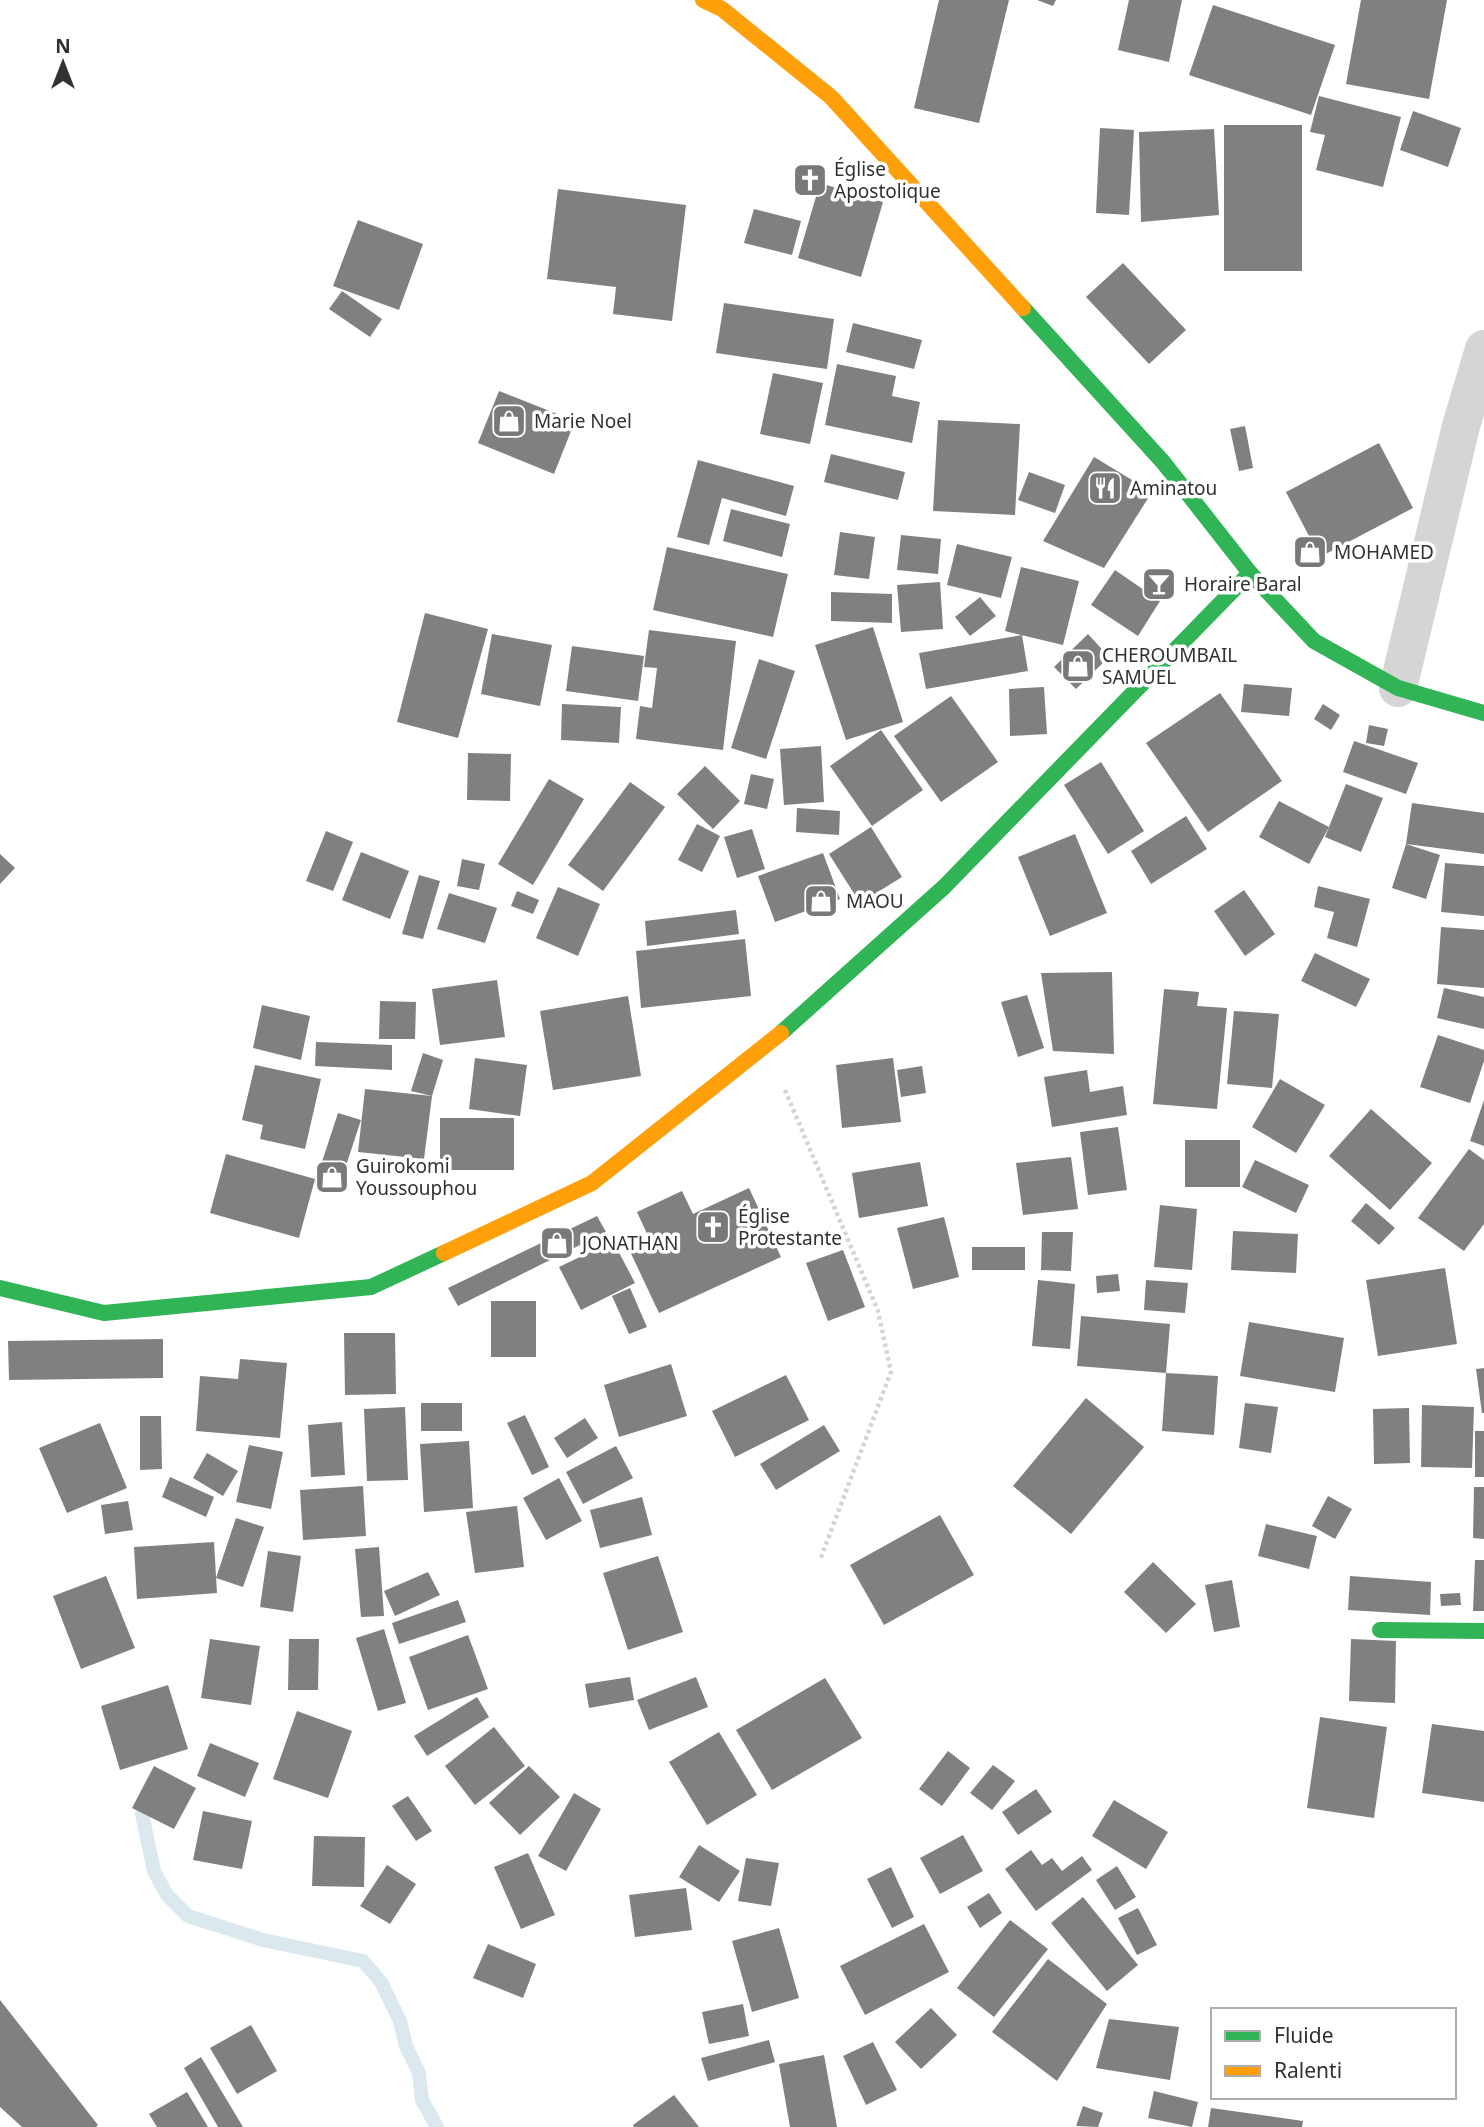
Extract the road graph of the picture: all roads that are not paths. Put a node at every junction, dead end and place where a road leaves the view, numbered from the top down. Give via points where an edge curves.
1 (703, 0) edge
2 (1484, 349) edge
3 (1250, 573) junction
4 (1398, 688) junction
5 (1484, 713) edge
6 (0, 1288) edge
7 (1380, 1630) dead end
8 (1484, 1631) edge

1 - 3 street via 722,9 831,97 1163,462
2 - 4 street
3 - 4 street via 1314,641
3 - 6 street via 944,887 766,1047 592,1183 370,1287 104,1313
4 - 5 street
7 - 8 street

